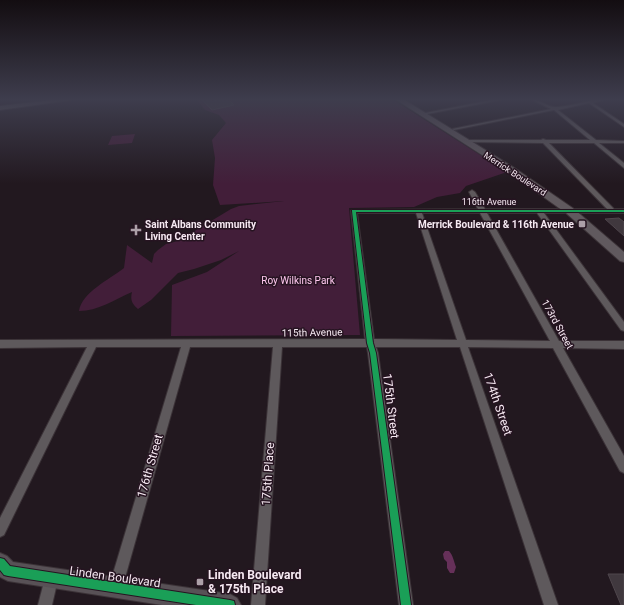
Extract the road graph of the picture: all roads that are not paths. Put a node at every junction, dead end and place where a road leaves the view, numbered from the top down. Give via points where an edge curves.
1 (444, 127) edge
2 (450, 127) edge
3 (463, 127) edge
4 (577, 127) edge
5 (454, 129) junction
6 (464, 141) junction
7 (474, 141) junction
8 (544, 141) junction
9 (594, 141) junction
10 (624, 141) edge
11 (624, 166) edge
12 (472, 192) dead end
13 (354, 211) joint
14 (418, 211) junction
15 (483, 211) junction
16 (539, 211) junction
17 (570, 211) junction
18 (582, 211) junction
19 (612, 211) junction
20 (624, 211) edge
21 (624, 247) edge
22 (624, 258) edge
23 (624, 328) edge
24 (370, 343) junction
25 (0, 344) edge
26 (93, 344) junction
27 (186, 344) junction
28 (278, 344) junction
29 (464, 344) junction
30 (556, 344) junction
31 (624, 345) edge
32 (624, 467) edge
33 (0, 531) edge
34 (0, 563) edge
35 (51, 579) junction
36 (115, 588) junction
37 (45, 605) edge
38 (230, 605) edge
39 (258, 605) edge
40 (406, 605) edge
41 (551, 605) edge

1 - 6 main road, Merrick Boulevard
2 - 5 main road, Merrick Boulevard
3 - 5 street
4 - 9 street
5 - 7 main road, Merrick Boulevard
6 - 7 street
6 - 17 main road, Merrick Boulevard
7 - 8 street
7 - 18 main road, Merrick Boulevard
8 - 9 street
8 - 19 street
9 - 10 street
9 - 11 street
12 - 15 street, 173rd Street
13 - 14 street, 116th Avenue
13 - 24 street, 175th Street
14 - 15 street, 116th Avenue
14 - 29 street, 174th Street
15 - 16 street, 116th Avenue
15 - 30 street, 173rd Street
16 - 17 street, 116th Avenue
16 - 23 street
17 - 18 street, 116th Avenue
17 - 22 main road, Merrick Boulevard
18 - 19 street, 116th Avenue
18 - 21 main road, Merrick Boulevard
19 - 20 street, 116th Avenue
24 - 28 street, 115th Avenue
24 - 29 street, 115th Avenue
24 - 40 street, 175th Street
25 - 26 street, 115th Avenue
26 - 27 street, 115th Avenue
26 - 33 street
27 - 28 street, 115th Avenue
27 - 36 street, 176th Street
28 - 39 street, 175th Place
29 - 30 street, 115th Avenue
29 - 41 street, 174th Street
30 - 31 street, 115th Avenue
30 - 32 street, 173rd Street
34 - 35 main road, Linden Boulevard via 8,571
35 - 36 main road, Linden Boulevard
35 - 37 street
36 - 38 main road, Linden Boulevard

